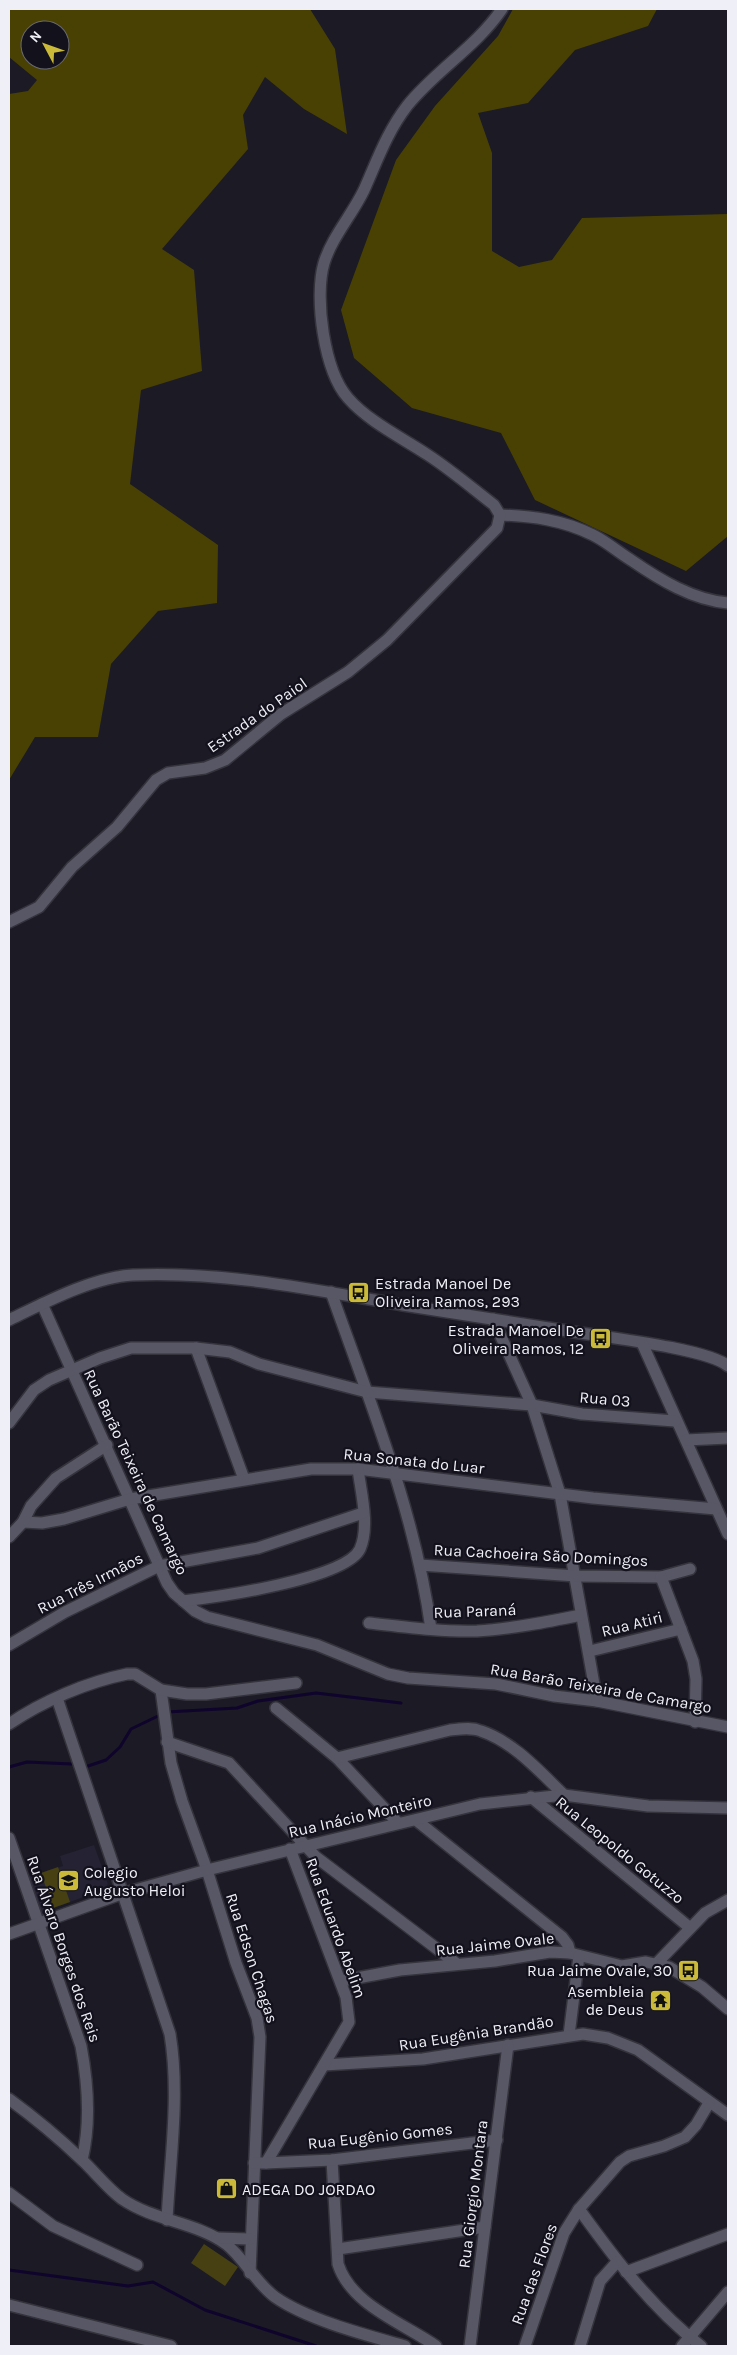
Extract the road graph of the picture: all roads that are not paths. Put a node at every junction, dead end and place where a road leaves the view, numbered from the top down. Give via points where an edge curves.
1 (502, 9) edge
2 (497, 510) junction
3 (728, 603) edge
4 (9, 922) edge
5 (330, 1292) junction
6 (42, 1304) junction
7 (493, 1319) junction
8 (9, 1320) edge
9 (642, 1343) junction
10 (196, 1348) junction
11 (727, 1361) edge
12 (72, 1370) junction
13 (366, 1392) junction
14 (532, 1405) junction
15 (675, 1421) junction
16 (9, 1423) edge
17 (728, 1438) edge
18 (686, 1440) junction
19 (107, 1445) junction
20 (358, 1469) junction
21 (395, 1473) junction
22 (244, 1479) junction
23 (560, 1494) junction
24 (130, 1498) junction
25 (716, 1508) junction
26 (363, 1513) junction
27 (23, 1522) junction
28 (728, 1534) edge
29 (9, 1537) edge
30 (420, 1565) junction
31 (159, 1566) junction
32 (690, 1569) dead end
33 (576, 1576) junction
34 (661, 1577) junction
35 (184, 1601) junction
36 (581, 1616) junction
37 (369, 1623) dead end
38 (431, 1629) junction
39 (681, 1629) junction
40 (9, 1645) edge
41 (590, 1651) junction
42 (296, 1683) dead end
43 (161, 1690) junction
44 (57, 1698) junction
45 (597, 1701) junction
46 (276, 1708) dead end
47 (695, 1722) junction
48 (9, 1724) edge
49 (728, 1727) edge
50 (167, 1742) junction
51 (337, 1758) junction
52 (564, 1795) junction
53 (531, 1797) junction
54 (728, 1808) edge
55 (416, 1820) junction
56 (398, 1822) junction
57 (9, 1838) edge
58 (304, 1845) junction
59 (290, 1849) junction
60 (207, 1870) junction
61 (121, 1894) junction
62 (728, 1900) edge
63 (37, 1924) junction
64 (689, 1927) junction
65 (9, 1934) edge
66 (574, 1954) junction
67 (657, 1963) junction
68 (457, 1964) junction
69 (340, 1981) junction
70 (728, 2008) edge
71 (569, 2035) junction
72 (508, 2045) junction
73 (324, 2065) junction
74 (9, 2100) edge
75 (710, 2103) junction
76 (728, 2115) edge
77 (497, 2140) junction
78 (82, 2160) junction
79 (332, 2160) junction
80 (266, 2162) junction
81 (254, 2163) junction
82 (9, 2193) edge
83 (579, 2210) junction
84 (166, 2220) junction
85 (485, 2228) junction
86 (728, 2234) edge
87 (215, 2237) junction
88 (250, 2239) junction
89 (338, 2249) junction
90 (617, 2262) junction
91 (137, 2266) dead end
92 (626, 2272) junction
93 (250, 2273) junction
94 (728, 2292) edge
95 (9, 2305) edge
96 (686, 2342) edge
97 (170, 2346) edge
98 (405, 2346) edge
99 (436, 2346) edge
100 (470, 2346) edge
101 (525, 2346) edge
102 (580, 2346) edge
103 (701, 2346) edge

1 - 2 street via 485,31 426,84 392,128 355,207 331,247 324,264 320,291 330,363 346,397 361,411 430,456
2 - 3 street via 581,529 683,590 704,599
2 - 4 street, Estrada do Paiol via 497,528 387,640 348,672 281,714 225,760 205,768 168,773 156,780 117,827 72,867 39,907
5 - 6 street via 231,1279 132,1275 100,1281
5 - 7 street
5 - 13 street
6 - 8 street
6 - 12 street, Rua Barão Teixeira de Camargo
7 - 9 street
7 - 14 street
9 - 11 street
9 - 15 street
10 - 12 street, Rua 03 via 131,1348
10 - 13 street, Rua 03 via 230,1352 259,1364
10 - 22 street
12 - 16 street, Rua 03 via 34,1390
12 - 19 street, Rua Barão Teixeira de Camargo
13 - 14 street, Rua 03
13 - 21 street
14 - 15 street, Rua 03 via 582,1414
14 - 23 street
15 - 18 street
17 - 18 street
18 - 25 street
19 - 24 street, Rua Barão Teixeira de Camargo
19 - 27 street via 56,1478
20 - 21 street, Rua Sonata do Luar
20 - 22 street, Rua Sonata do Luar via 311,1469
20 - 26 street
21 - 23 street, Rua Sonata do Luar
21 - 30 street
22 - 24 street, Rua Sonata do Luar
23 - 25 street, Rua Sonata do Luar
23 - 33 street
24 - 27 street, Rua Sonata do Luar via 64,1519
24 - 31 street, Rua Barão Teixeira de Camargo
25 - 28 street
26 - 31 street, Rua Três Irmãos via 258,1548
26 - 35 street via 364,1531 358,1551 352,1560 342,1565 254,1590
27 - 29 street
30 - 33 street, Rua Cachoeira São Domingos
30 - 38 street
31 - 35 street, Rua Barão Teixeira de Camargo via 167,1583
31 - 40 street, Rua Três Irmãos via 65,1612
32 - 34 street, Rua Cachoeira São Domingos
33 - 34 street, Rua Cachoeira São Domingos
33 - 36 street
34 - 39 street
35 - 45 street, Rua Barão Teixeira de Camargo via 207,1617 317,1645 388,1674 496,1684
36 - 38 street, Rua Paraná via 494,1630
36 - 41 street
37 - 38 street, Rua Paraná
39 - 41 street, Rua Atiri
39 - 47 street via 695,1669
41 - 45 street
42 - 43 street via 206,1694
43 - 44 street via 135,1674 128,1674
43 - 50 street, Rua Edson Chagas
44 - 48 street via 24,1713
44 - 61 street
45 - 47 street, Rua Barão Teixeira de Camargo
46 - 51 street
47 - 49 street, Rua Barão Teixeira de Camargo
50 - 58 street via 229,1763
50 - 60 street, Rua Edson Chagas via 182,1801
51 - 52 street via 466,1728 499,1740 530,1762
51 - 56 street
52 - 53 street, Rua Inácio Monteiro
52 - 54 street, Rua Inácio Monteiro via 648,1806
53 - 55 street, Rua Inácio Monteiro via 480,1804
53 - 64 street, Rua Leopoldo Gotuzzo
55 - 56 street, Rua Inácio Monteiro
55 - 66 street via 562,1937
56 - 58 street, Rua Inácio Monteiro
57 - 63 street, Rua Álvaro Borges dos Reis
58 - 59 street, Rua Inácio Monteiro
58 - 68 street
59 - 60 street, Rua Inácio Monteiro
59 - 69 street, Rua Eduardo Abelim
60 - 61 street, Rua Inácio Monteiro
60 - 81 street, Rua Edson Chagas via 257,2018 260,2037
61 - 63 street, Rua Inácio Monteiro
61 - 84 street via 170,2034 173,2052 173,2126
62 - 64 street
63 - 65 street, Rua Inácio Monteiro
63 - 78 street, Rua Álvaro Borges dos Reis via 81,2046 87,2122
64 - 67 street
66 - 67 street, Rua Jaime Ovale via 622,1966
66 - 68 street, Rua Jaime Ovale via 550,1952
66 - 71 street
67 - 70 street, Rua Jaime Ovale via 681,1973
68 - 69 street, Rua Jaime Ovale
69 - 73 street, Rua Eduardo Abelim via 349,2022
71 - 72 street, Rua Eugênia Brandão
71 - 75 street, Rua Eugênia Brandão via 595,2036 626,2044
72 - 73 street, Rua Eugênia Brandão via 423,2059
72 - 77 street, Rua Giorgio Montara
73 - 80 street, Rua Eduardo Abelim
74 - 78 street
75 - 76 street, Rua Eugênia Brandão
75 - 83 street, Rua das Flores via 685,2137 620,2162
77 - 79 street, Rua Eugênio Gomes
77 - 85 street, Rua Giorgio Montara
78 - 84 street via 121,2198
79 - 80 street, Rua Eugênio Gomes
79 - 89 street
80 - 81 street
81 - 88 street, Rua Edson Chagas
82 - 91 street via 53,2226
83 - 90 street
83 - 101 street, Rua das Flores via 564,2233
84 - 87 street
85 - 89 street
85 - 100 street, Rua Giorgio Montara
86 - 92 street
87 - 88 street
87 - 93 street via 228,2246
88 - 93 street, Rua Edson Chagas
89 - 99 street via 341,2274 349,2285 386,2315
90 - 92 street
90 - 102 street via 600,2281
92 - 96 street
93 - 98 street via 274,2296 292,2307 342,2327
94 - 96 street
95 - 97 street
96 - 103 street

